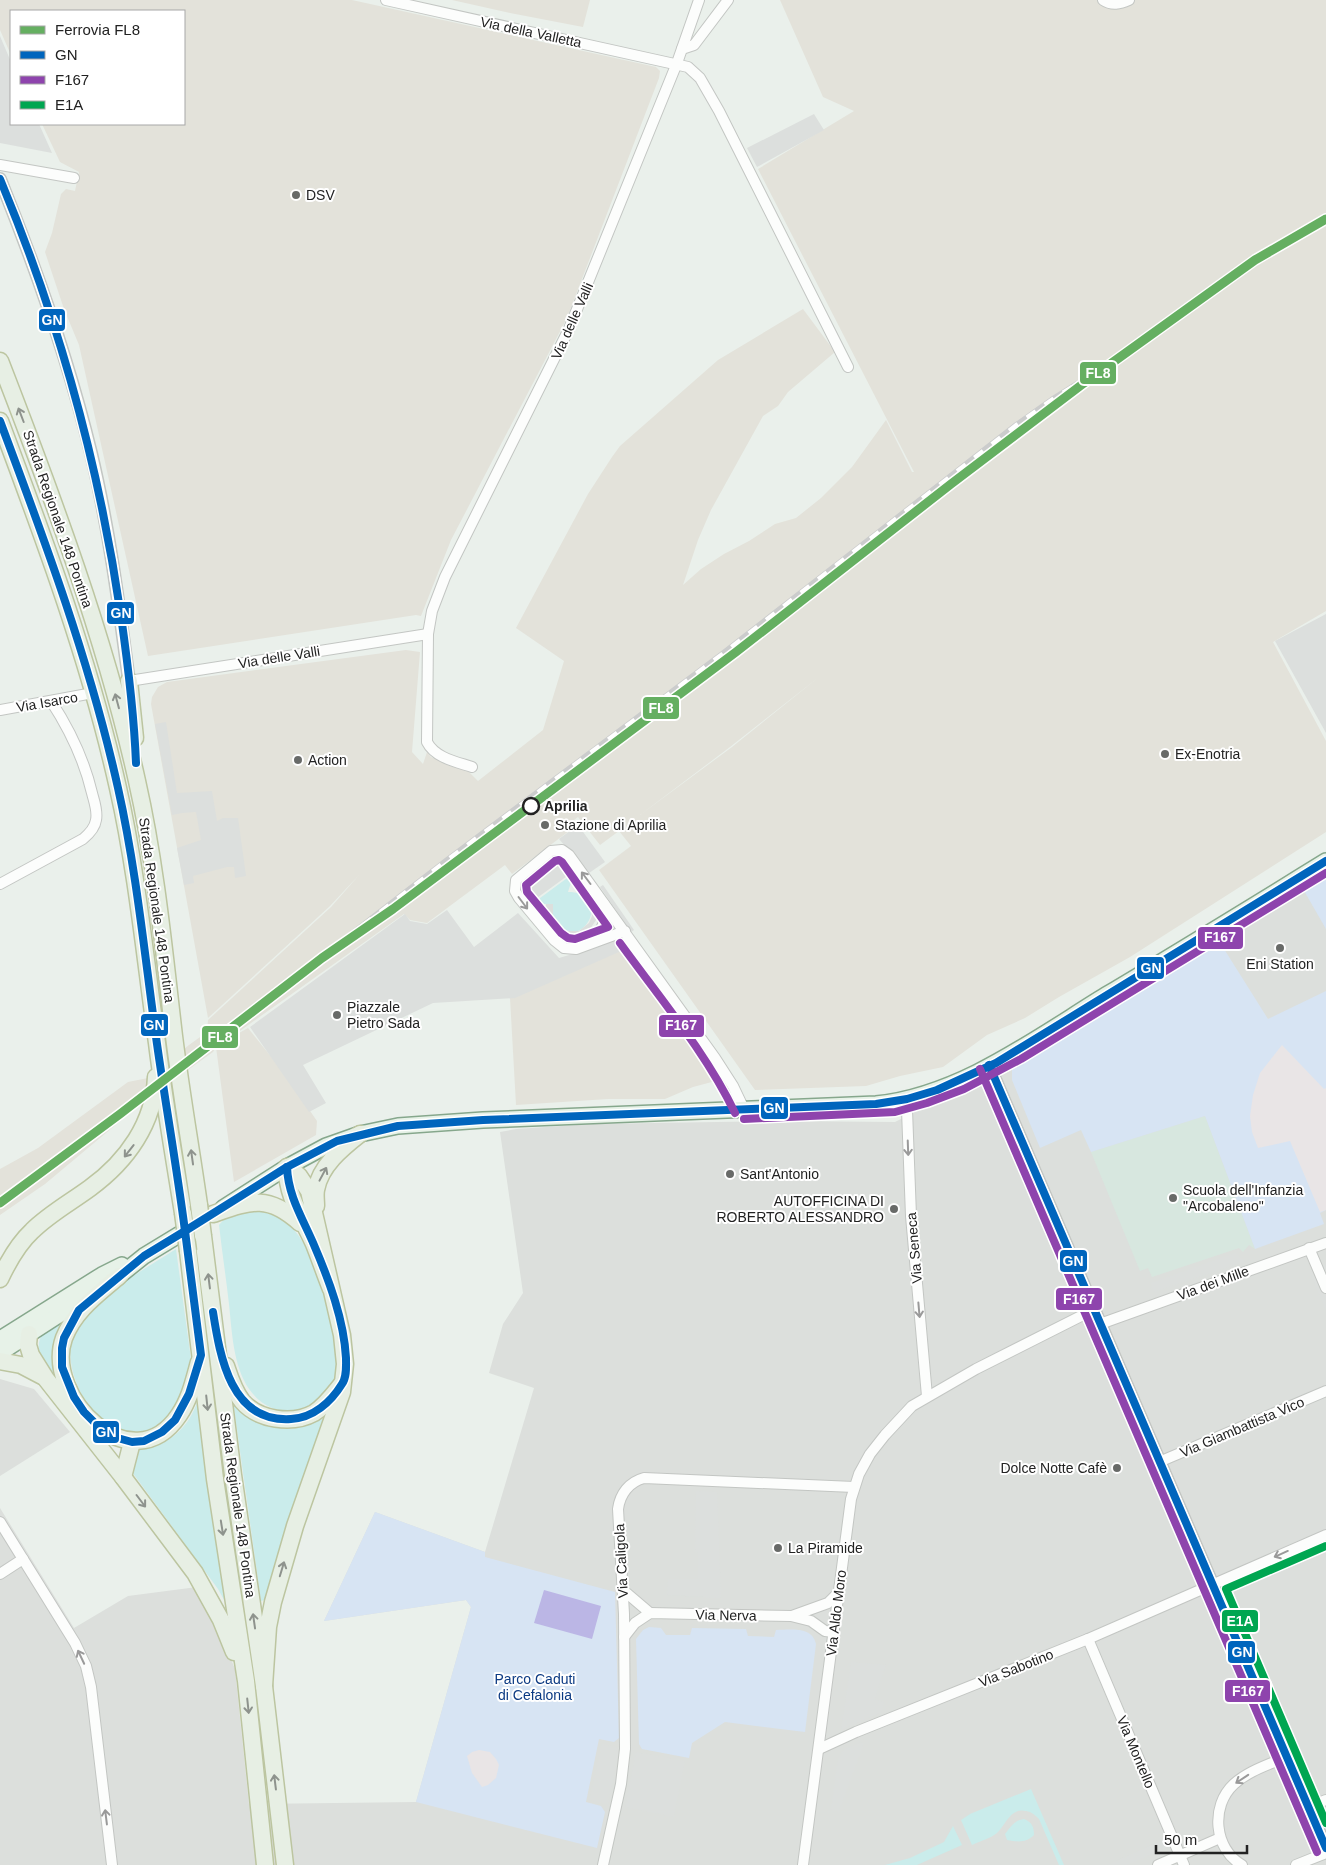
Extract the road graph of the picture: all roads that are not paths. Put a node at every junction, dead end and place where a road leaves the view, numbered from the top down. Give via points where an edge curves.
1 (386, 0) edge
2 (699, 0) edge
3 (728, 0) edge
4 (1103, 0) edge
5 (1129, 0) edge
6 (682, 49) junction
7 (677, 63) junction
8 (0, 165) edge
9 (74, 178) dead end
10 (0, 179) edge
11 (0, 361) edge
12 (848, 367) dead end
13 (0, 421) edge
14 (428, 634) junction
15 (129, 681) junction
16 (93, 694) junction
17 (51, 701) junction
18 (0, 710) edge
19 (472, 768) dead end
20 (137, 782) junction
21 (1326, 862) edge
22 (0, 884) edge
23 (602, 900) junction
24 (625, 931) junction
25 (591, 943) junction
26 (989, 1065) junction
27 (901, 1100) junction
28 (159, 1108) junction
29 (744, 1109) junction
30 (360, 1134) junction
31 (287, 1168) junction
32 (213, 1214) junction
33 (316, 1221) junction
34 (1326, 1242) edge
35 (1309, 1248) junction
36 (144, 1256) junction
37 (102, 1275) junction
38 (119, 1276) junction
39 (0, 1278) edge
40 (1326, 1288) edge
41 (330, 1289) junction
42 (1094, 1310) junction
43 (1100, 1324) junction
44 (215, 1325) junction
45 (29, 1334) junction
46 (0, 1339) edge
47 (0, 1353) edge
48 (201, 1355) junction
49 (0, 1361) edge
50 (46, 1379) junction
51 (344, 1381) junction
52 (1326, 1391) edge
53 (926, 1396) junction
54 (132, 1442) junction
55 (1159, 1462) junction
56 (123, 1477) junction
57 (854, 1487) junction
58 (0, 1522) edge
59 (1325, 1537) edge
60 (23, 1559) junction
61 (0, 1574) edge
62 (1213, 1584) junction
63 (623, 1590) junction
64 (839, 1592) junction
65 (650, 1613) junction
66 (791, 1616) junction
67 (833, 1632) junction
68 (624, 1637) junction
69 (1088, 1639) junction
70 (246, 1681) junction
71 (264, 1686) junction
72 (819, 1749) junction
73 (1286, 1756) junction
74 (1326, 1800) edge
75 (1308, 1807) junction
76 (279, 1816) junction
77 (260, 1824) junction
78 (1220, 1838) junction
79 (1326, 1848) edge
80 (1326, 1853) edge
81 (1182, 1860) edge
82 (112, 1865) edge
83 (257, 1865) edge
84 (266, 1865) edge
85 (285, 1865) edge
86 (295, 1865) edge
87 (603, 1865) edge
88 (804, 1865) edge
89 (1158, 1865) edge
90 (1242, 1865) edge
91 (1296, 1865) edge

1 - 7 street, Via della Valletta
2 - 6 street, Via delle Valli
3 - 6 street via 694,45
4 - 5 street via 1114,4
6 - 7 street, Via delle Valli
7 - 12 street via 688,67 706,88
7 - 14 street, Via delle Valli via 573,322 445,577 432,611
8 - 9 street
10 - 15 street via 51,311 87,438 111,553
20 -> 11 highway, Strada Regionale 148 Pontina via 116,697 78,573
13 - 16 highway, Strada Regionale 148 Pontina via 55,572
14 - 15 street, Via delle Valli
14 - 19 street, Via delle Valli via 427,742 430,749 439,755
15 - 20 highway
16 - 17 street, Via Isarco
16 - 28 highway, Strada Regionale 148 Pontina via 118,788 137,886 157,1044 155,1091
17 - 18 street, Via Isarco
17 - 22 street via 81,758 96,806 96,821 80,841
44 -> 20 highway, Strada Regionale 148 Pontina, bridge via 153,864
21 - 26 main road
23 - 24 street
23 - 25 street via 605,922
23 -> 25 street via 572,858 562,850 548,853 516,880 515,891 519,898 554,940 564,948 576,949
24 - 25 street
24 - 29 street via 715,1058
26 - 27 main road via 960,1080
26 - 42 street
27 - 29 main road via 876,1104
27 -> 53 street, Via Seneca via 907,1110 911,1216
28 -> 39 highway via 120,1162 31,1232
28 - 48 highway, Strada Regionale 148 Pontina, bridge via 183,1214
29 - 30 main road via 405,1125
30 - 31 main road via 326,1146
33 -> 30 highway via 316,1190 322,1175 339,1151
31 - 32 main road
31 - 33 highway via 306,1185
31 - 41 highway via 290,1195 314,1245
32 - 36 main road
32 - 41 highway via 257,1202 287,1211 303,1226
33 - 41 highway
34 - 35 street, Via dei Mille
35 - 40 street
35 - 43 street, Via dei Mille
36 - 37 main road
36 - 38 main road
37 - 45 main road via 37,1323
37 - 46 main road
38 - 45 main road
38 - 54 highway via 79,1310 64,1338 62,1357 67,1383 84,1412 105,1432
41 - 51 highway via 344,1345
42 - 43 street
42 - 53 street, Via Aldo Moro
43 - 55 street
44 - 51 highway via 233,1386 247,1406 259,1414 283,1419 306,1416 324,1404
71 -> 44 highway, Strada Regionale 148 Pontina
45 - 47 main road
45 - 50 highway via 31,1355
48 - 54 highway via 189,1394 175,1420 154,1437
48 -> 70 highway, Strada Regionale 148 Pontina via 215,1479
49 - 50 highway via 21,1365
50 - 56 highway
71 -> 51 highway via 273,1602
52 - 55 street, Via Giambattista Vico
53 - 57 street, Via Aldo Moro via 880,1440 862,1467
54 - 56 highway
55 - 62 street
56 -> 70 highway via 203,1585 227,1632
57 - 63 street, Via Caligola via 637,1480 628,1486 619,1505
57 - 64 street, Via Aldo Moro
58 - 60 street
59 -> 62 street, Via Sabotino
60 - 61 street
82 -> 60 street via 87,1672 75,1644
62 - 69 street, Via Sabotino
62 - 73 street
63 - 65 street
63 - 68 street, Via Caligola
64 - 66 street via 828,1603
64 - 67 street, Via Aldo Moro
65 - 66 street, Via Nerva
65 - 68 street
66 - 67 street, Via Nerva via 812,1621 825,1631
67 - 72 street, Via Aldo Moro
68 - 87 street, Via Caligola via 625,1754 622,1784
69 - 72 street, Via Sabotino
69 - 81 street, Via Montello
70 -> 77 highway, Strada Regionale 148 Pontina
76 -> 71 highway, Strada Regionale 148 Pontina
72 - 88 street, Via Aldo Moro
73 - 75 street
73 -> 78 street via 1246,1775 1228,1790 1218,1818
74 - 75 street
75 - 79 street
76 - 85 highway, Strada Regionale 148 Pontina
76 - 86 highway
77 - 83 highway
77 - 84 highway, Strada Regionale 148 Pontina
78 - 81 street
78 - 90 street via 1233,1859
80 - 91 street
81 - 89 street

